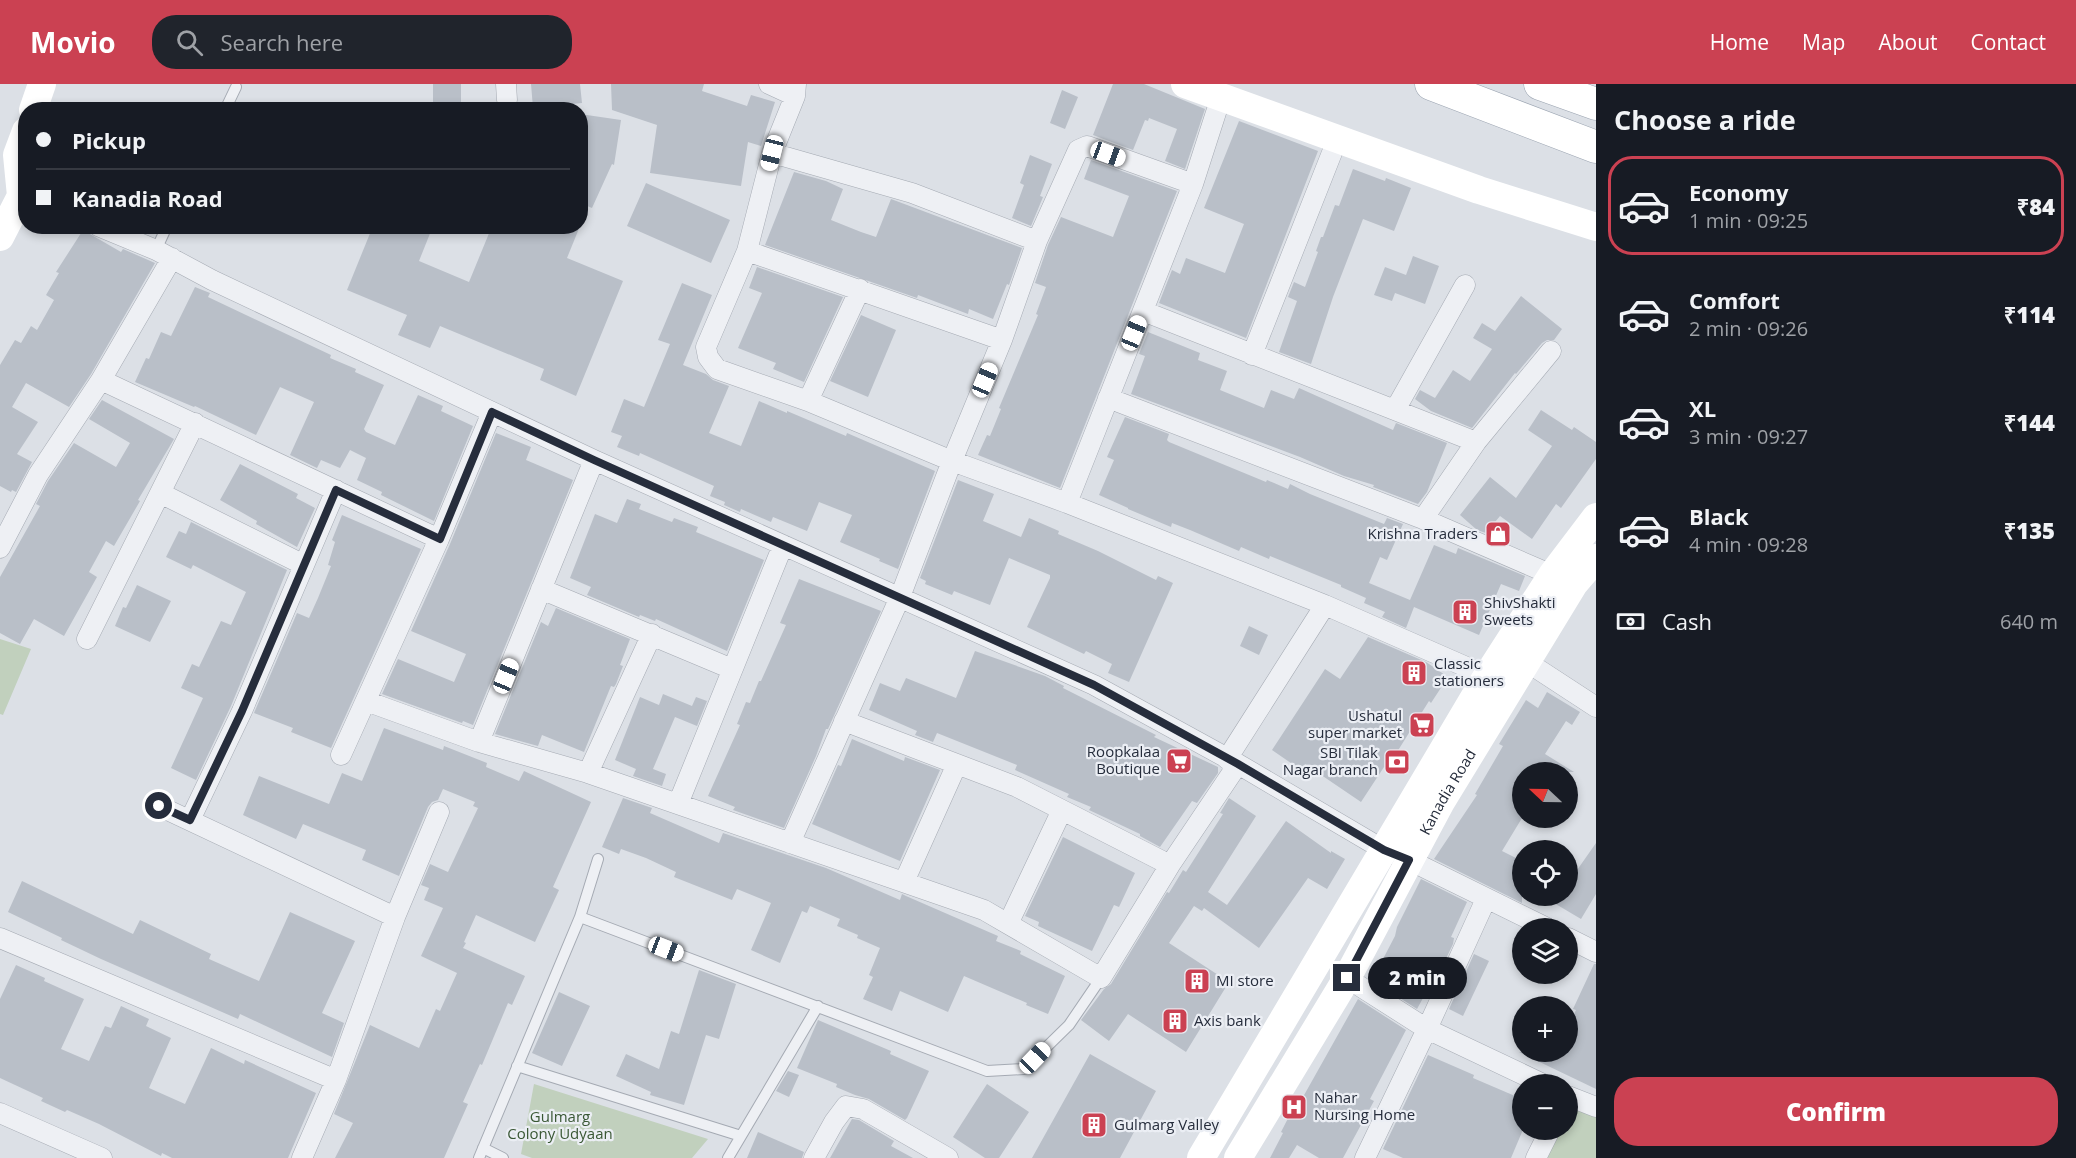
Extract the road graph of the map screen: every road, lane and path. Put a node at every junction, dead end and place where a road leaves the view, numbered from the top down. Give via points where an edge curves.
1 (42, 84) edge
2 (769, 84) edge
3 (1185, 84) edge
4 (1431, 84) edge
5 (1540, 84) edge
6 (236, 87) dead end
7 (795, 90) edge
8 (1221, 97) junction
9 (36, 102) edge
10 (229, 102) edge
11 (1596, 104) edge
12 (1337, 140) junction
13 (1596, 147) edge
14 (18, 152) edge
15 (772, 153) junction
16 (1192, 184) junction
17 (15, 197) edge
18 (1596, 227) edge
19 (117, 234) edge
20 (166, 234) edge
21 (0, 237) edge
22 (1037, 241) junction
23 (747, 251) junction
24 (164, 254) junction
25 (1465, 285) dead end
26 (860, 289) junction
27 (1143, 312) junction
28 (1002, 340) junction
29 (1551, 351) dead end
30 (1252, 355) junction
31 (101, 380) junction
32 (1108, 398) junction
33 (808, 401) junction
34 (1395, 410) junction
35 (492, 412) junction
36 (195, 423) junction
37 (1476, 442) junction
38 (594, 460) junction
39 (952, 460) junction
40 (336, 490) junction
41 (160, 493) junction
42 (1067, 503) junction
43 (7, 515) edge
44 (1596, 517) edge
45 (1423, 519) junction
46 (440, 539) junction
47 (783, 545) junction
48 (0, 548) edge
49 (1596, 558) edge
50 (304, 565) junction
51 (1552, 575) junction
52 (541, 589) junction
53 (900, 597) junction
54 (1325, 605) junction
55 (652, 634) junction
56 (87, 639) dead end
57 (1527, 662) junction
58 (732, 669) junction
59 (1487, 676) junction
60 (366, 701) junction
61 (1596, 707) edge
62 (844, 721) junction
63 (479, 742) junction
64 (341, 755) dead end
65 (1232, 762) junction
66 (957, 764) junction
67 (588, 773) junction
68 (678, 804) junction
69 (159, 806) dead end
70 (1062, 810) junction
71 (439, 812) dead end
72 (190, 820) junction
73 (790, 843) junction
74 (1396, 855) junction
75 (598, 859) dead end
76 (1170, 865) junction
77 (904, 882) junction
78 (1486, 899) junction
79 (395, 917) junction
80 (579, 917) junction
81 (1526, 918) edge
82 (1008, 924) junction
83 (0, 939) edge
84 (1578, 942) edge
85 (1596, 950) edge
86 (1101, 978) junction
87 (1347, 978) junction
88 (818, 1006) junction
89 (1427, 1029) junction
90 (518, 1066) junction
91 (1522, 1074) edge
92 (336, 1080) junction
93 (1578, 1100) edge
94 (1596, 1107) edge
95 (1, 1115) edge
96 (741, 1136) junction
97 (1545, 1140) edge
98 (481, 1153) edge
99 (102, 1158) edge
100 (302, 1158) edge
101 (503, 1158) edge
102 (728, 1158) edge
103 (814, 1158) edge
104 (948, 1158) edge
105 (1201, 1158) edge
106 (1238, 1158) edge
107 (1365, 1158) edge
108 (1536, 1158) edge

1 - 9 main road
2 - 7 street
3 - 8 main road
4 - 13 main road
5 - 11 main road
6 - 10 lane
7 - 15 street
8 - 12 main road
8 - 16 street
12 - 18 main road
12 - 30 street
14 - 17 main road
15 - 22 street via 912,193
15 - 23 street
16 - 22 street via 1087,146 1078,150
16 - 27 street
17 - 21 main road
19 - 24 street
20 - 24 lane
22 - 28 street
23 - 26 street
23 - 33 street via 706,341 708,357 717,369
24 - 31 street
24 - 35 street
25 - 34 street
26 - 28 street
26 - 33 street
27 - 30 street
27 - 32 street
28 - 39 street
29 - 37 street
30 - 34 street
31 - 36 street
31 - 43 street
32 - 42 street
32 - 45 street
33 - 39 street
34 - 37 street
35 - 38 street
35 - 46 street
36 - 40 street
36 - 41 street
37 - 45 street
38 - 47 street
38 - 52 street
39 - 42 street
39 - 53 street
40 - 46 street
40 - 50 street
41 - 50 street
41 - 56 street
42 - 54 street
43 - 48 street
44 - 51 main road
45 - 51 street
46 - 60 street
47 - 53 street
47 - 58 street
49 - 57 main road, Kanadia Road via 1574,584
50 - 72 street
51 - 59 main road
52 - 55 street
52 - 63 street
53 - 62 street
53 - 65 street via 1094,685
54 - 59 street
54 - 65 street
55 - 58 street
55 - 67 street
57 - 61 street
57 - 74 main road, Kanadia Road via 1441,802
58 - 68 street
59 - 74 main road
60 - 63 street
60 - 64 street
62 - 66 street
62 - 73 street
63 - 67 street
65 - 74 street
65 - 76 street
66 - 70 street via 1017,787
66 - 77 street
67 - 68 street
68 - 73 street
69 - 72 street
70 - 76 street
70 - 82 street
71 - 79 street
72 - 79 street
73 - 77 street
74 - 78 street
74 - 87 main road, Kanadia Road
74 - 105 main road
75 - 80 lane
76 - 86 street
77 - 82 street via 984,910
78 - 81 street
78 - 89 street
79 - 92 street
80 - 88 lane
80 - 90 lane
82 - 86 street
83 - 92 street
84 - 85 street
86 - 88 lane via 1069,1025 1024,1069 987,1071
87 - 89 street
87 - 106 main road, Kanadia Road
88 - 96 lane
89 - 91 street
89 - 107 street
90 - 96 lane
90 - 98 lane
92 - 100 street
93 - 94 street
95 - 99 street
96 - 102 lane
97 - 108 street
98 - 101 lane
103 - 104 street via 846,1106 863,1109

